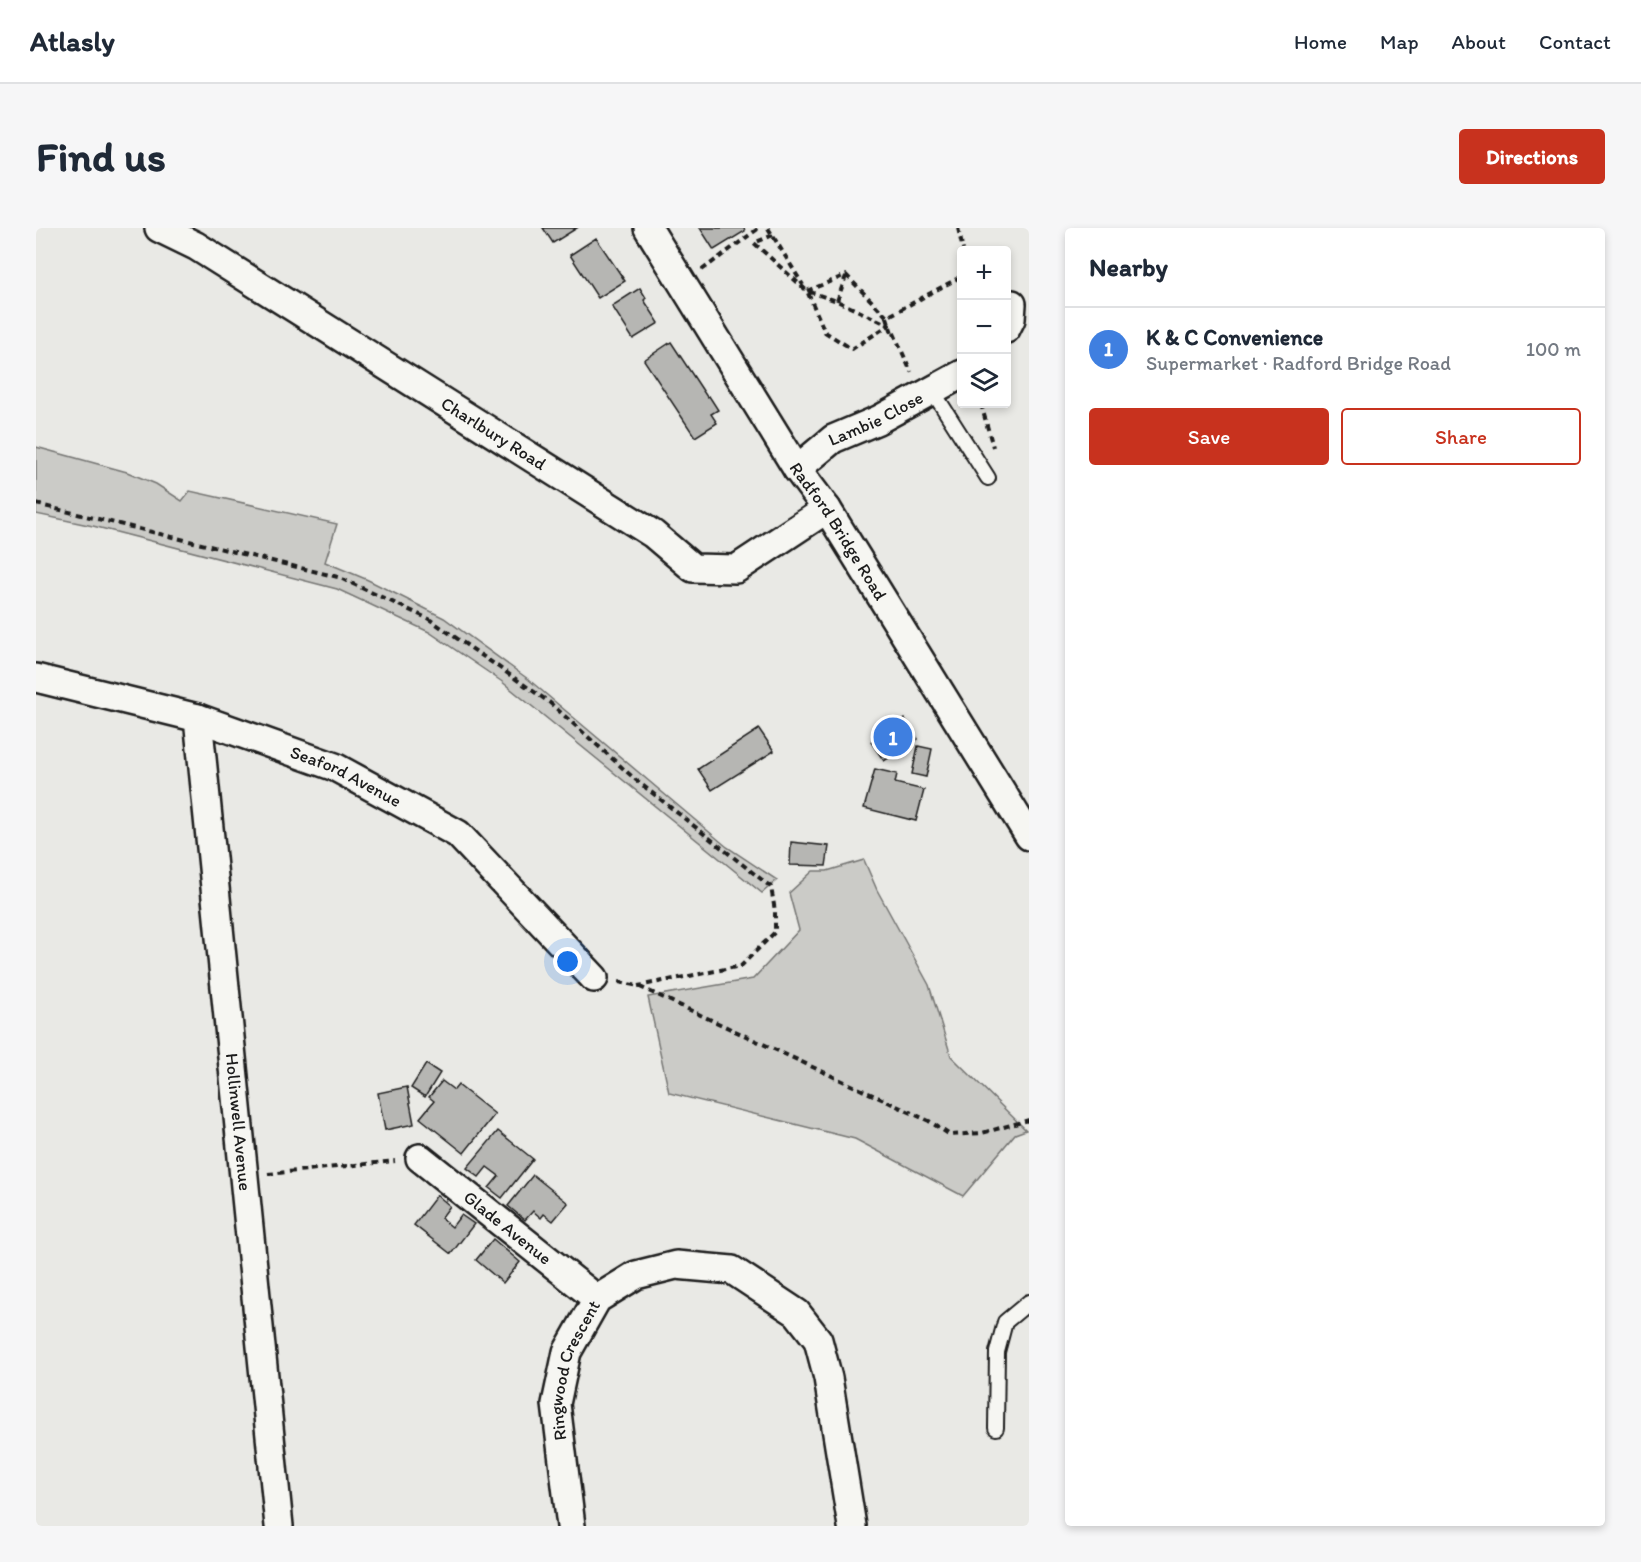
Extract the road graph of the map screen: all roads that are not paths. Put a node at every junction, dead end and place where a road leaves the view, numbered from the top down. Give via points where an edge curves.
1 (159, 228) edge
2 (648, 228) edge
3 (1011, 323) edge
4 (1029, 332) edge
5 (957, 377) edge
6 (926, 393) junction
7 (797, 469) junction
8 (988, 478) dead end
9 (827, 508) junction
10 (36, 678) edge
11 (198, 718) junction
12 (1029, 836) edge
13 (594, 978) road end
14 (420, 1158) road end
15 (597, 1299) junction
16 (1029, 1302) edge
17 (996, 1428) dead end
18 (279, 1526) edge
19 (571, 1526) edge
20 (852, 1526) edge

1 - 9 street, Charlbury Road via 196,246 653,534 693,568 736,569
2 - 7 street, Radford Bridge Road
3 - 4 street
5 - 6 street, Lambie Close
6 - 7 street, Lambie Close via 833,439
6 - 8 lane
7 - 9 street, Radford Bridge Road
9 - 12 street, Radford Bridge Road
10 - 11 street, Seaford Avenue
11 - 13 street, Seaford Avenue via 335,767 458,834
11 - 18 street, Hollinwell Avenue
14 - 15 street, Glade Avenue
15 - 19 street, Ringwood Crescent via 567,1352 556,1404
15 - 20 street, Ringwood Crescent via 636,1275 676,1265 732,1270 797,1313 818,1340 828,1378
16 - 17 lane via 1005,1322 997,1352

